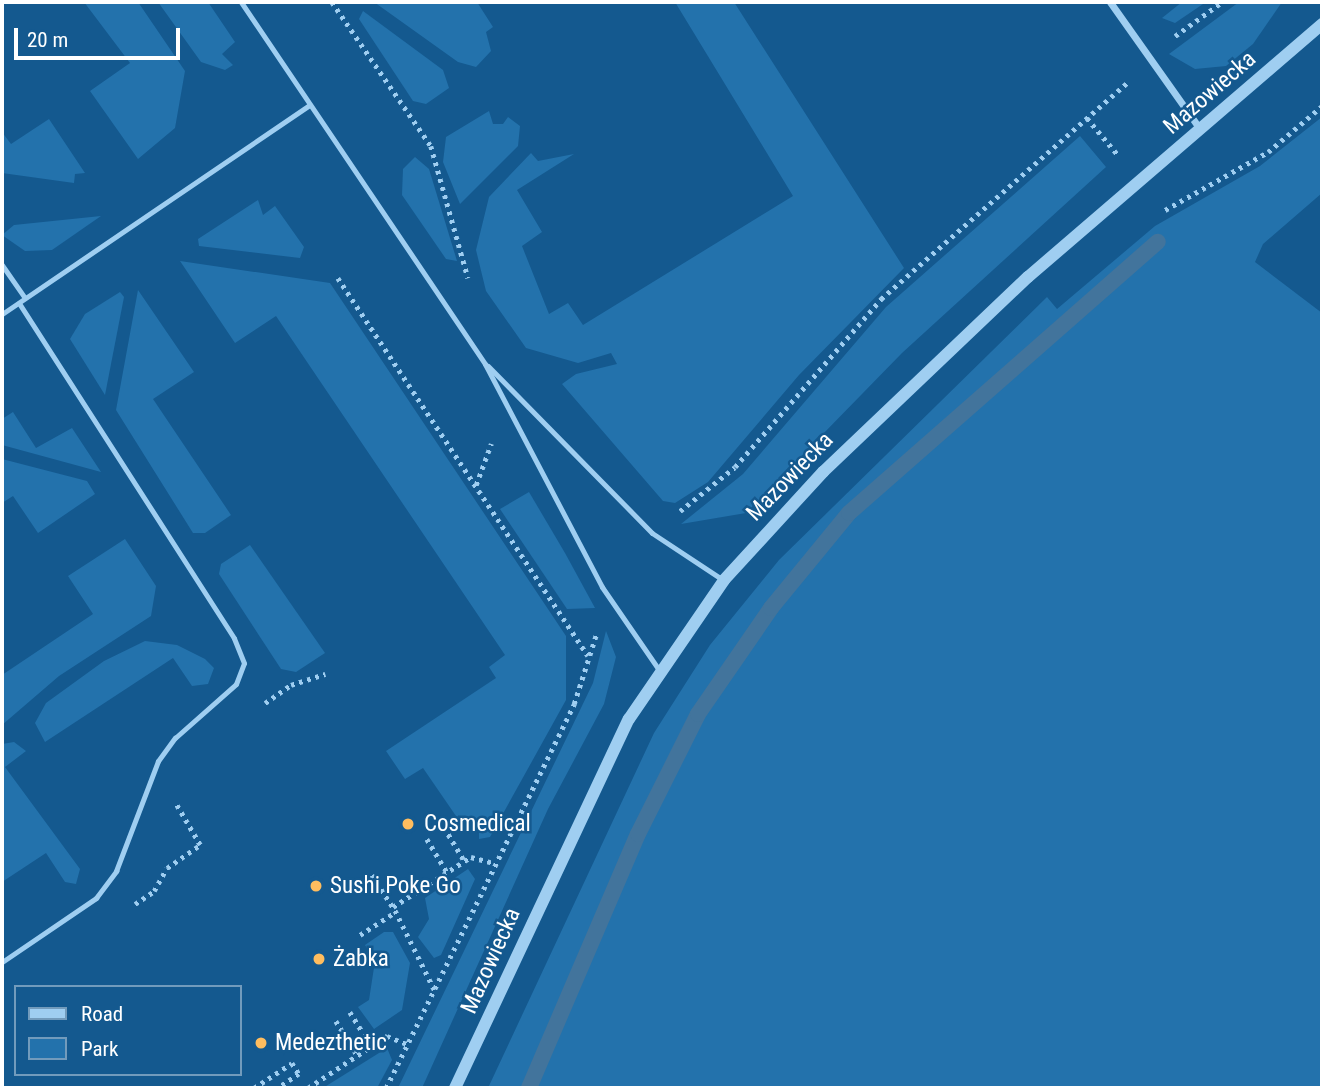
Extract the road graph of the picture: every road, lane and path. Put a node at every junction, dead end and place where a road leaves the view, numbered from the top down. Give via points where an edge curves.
1 (241, 2) edge
2 (332, 2) edge
3 (1110, 2) edge
4 (1222, 2) edge
5 (1322, 24) edge
6 (1163, 44) dead end
7 (1134, 76) dead end
8 (310, 105) junction
9 (1322, 106) edge
10 (1087, 118) junction
11 (1200, 129) junction
12 (1119, 156) dead end
13 (1165, 210) dead end
14 (2, 265) edge
15 (338, 278) dead end
16 (469, 283) dead end
17 (25, 298) junction
18 (19, 303) junction
19 (2, 314) edge
20 (485, 364) junction
21 (673, 510) dead end
22 (724, 580) junction
23 (613, 603) junction
24 (589, 656) junction
25 (659, 670) junction
26 (444, 827) dead end
27 (427, 839) dead end
28 (464, 860) junction
29 (493, 863) junction
30 (447, 872) junction
31 (372, 875) dead end
32 (393, 907) junction
33 (392, 915) junction
34 (360, 935) dead end
35 (2, 962) edge
36 (434, 991) junction
37 (350, 1012) dead end
38 (336, 1021) dead end
39 (410, 1045) junction
40 (371, 1046) junction
41 (357, 1055) junction
42 (254, 1088) edge
43 (278, 1088) edge
44 (308, 1088) edge
45 (386, 1088) edge
46 (455, 1088) edge

1 - 8 lane
2 - 16 path via 431,146
3 - 11 street
4 - 6 path
5 - 11 street, Mazowiecka
7 - 10 path
8 - 17 lane
8 - 20 lane
9 - 13 path via 1268,152
10 - 12 path
10 - 21 path via 881,299 712,491 685,512
11 - 22 street, Mazowiecka via 899,397
14 - 17 lane
15 - 24 path
17 - 18 lane
18 - 19 lane
18 - 35 lane via 234,638 244,663 236,684 158,761 116,871 96,898
20 - 22 lane via 652,533
20 - 23 lane
22 - 25 street, Mazowiecka
23 - 24 path
23 - 25 lane
24 - 29 path via 574,704
25 - 46 street, Mazowiecka via 576,821
26 - 28 path
27 - 30 path
28 - 29 path
28 - 30 path
29 - 36 path
30 - 32 path
31 - 32 path
32 - 33 path
33 - 34 path
33 - 36 path
36 - 39 path
37 - 40 path
38 - 41 path
39 - 40 path via 387,1036
39 - 45 path
40 - 41 path
41 - 44 path
42 - 43 path via 292,1063 299,1074

